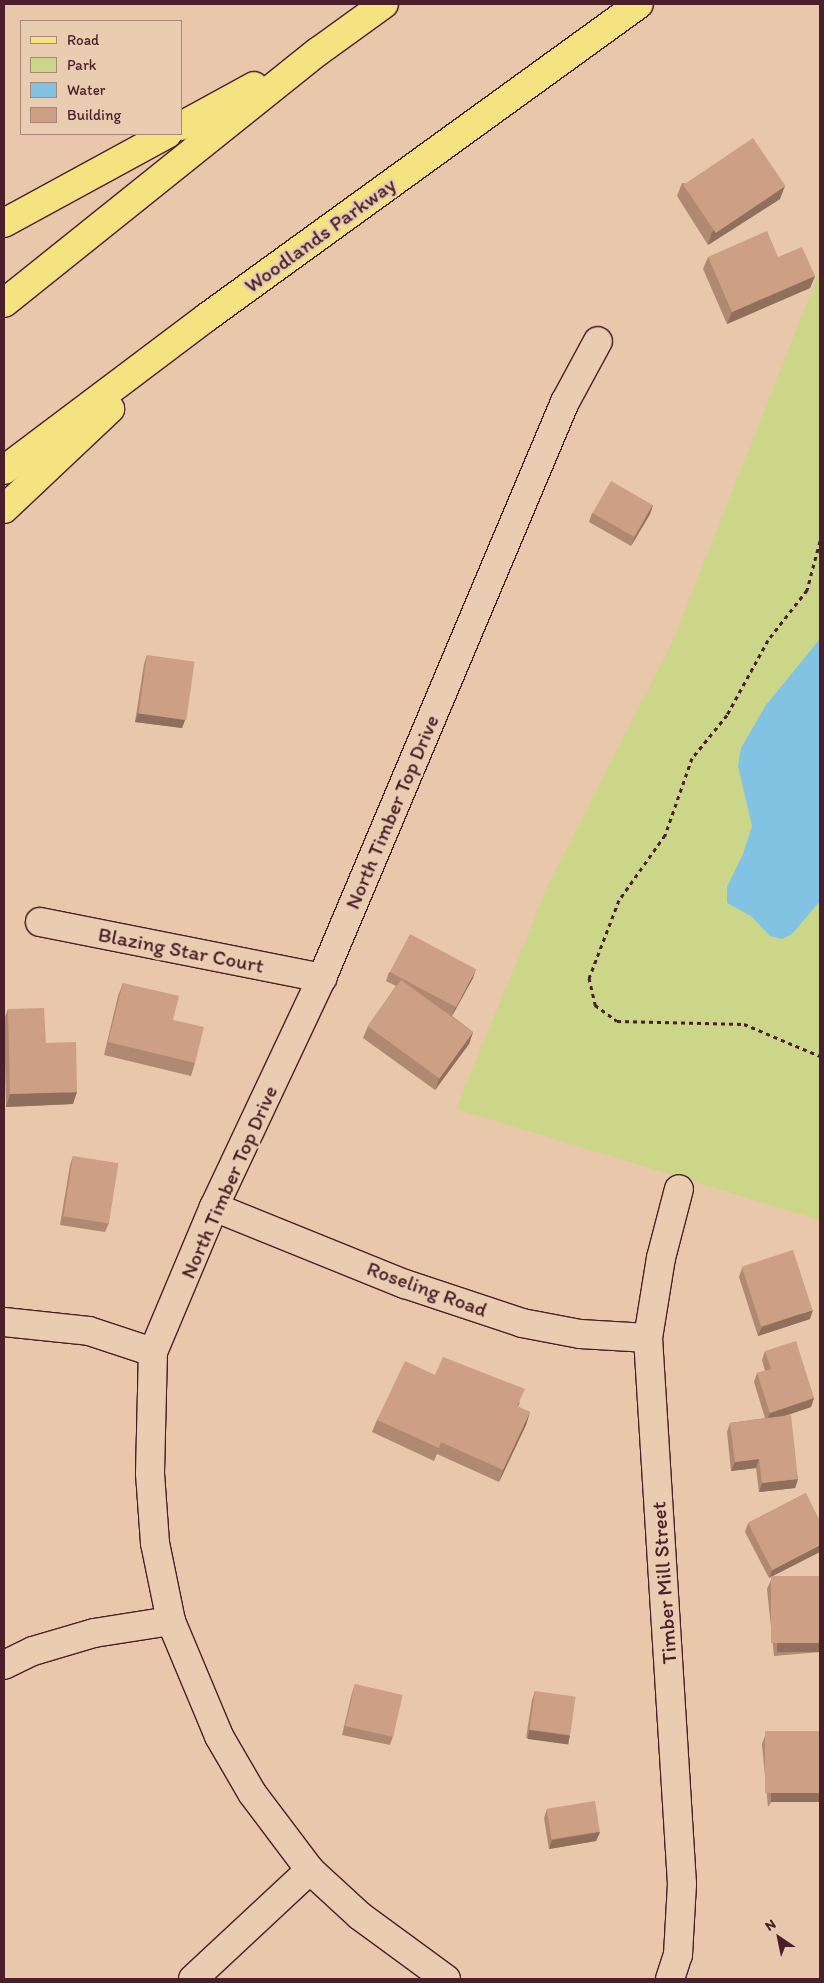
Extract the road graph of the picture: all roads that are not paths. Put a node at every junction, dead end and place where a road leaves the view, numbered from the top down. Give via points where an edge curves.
1 (384, 4) edge
2 (639, 4) edge
3 (319, 51) junction
4 (182, 125) edge
5 (165, 135) edge
6 (4, 223) edge
7 (4, 303) edge
8 (207, 317) junction
9 (598, 341) dead end
10 (4, 470) edge
11 (4, 509) edge
12 (40, 922) dead end
13 (322, 978) junction
14 (679, 1189) dead end
15 (214, 1206) junction
16 (4, 1322) edge
17 (648, 1338) junction
18 (152, 1352) junction
19 (171, 1621) junction
20 (4, 1664) edge
21 (310, 1870) junction
22 (193, 1979) edge
23 (446, 1979) edge
24 (670, 1979) edge

1 - 3 main road
2 - 8 main road, Woodlands Parkway
3 - 4 main road
3 - 7 main road
5 - 6 main road
8 - 10 main road, Woodlands Parkway
8 - 11 main road
9 - 13 street, North Timber Top Drive via 565,402
12 - 13 street, Blazing Star Court
13 - 15 street, North Timber Top Drive
14 - 17 street, Timber Mill Street via 661,1258
15 - 17 street, Roseling Road via 406,1284 522,1323 580,1334
15 - 18 street, North Timber Top Drive
16 - 18 street via 90,1331
17 - 24 street, Timber Mill Street via 682,1884 678,1955
18 - 19 street, North Timber Top Drive via 150,1473 155,1543
19 - 20 street via 94,1633 33,1651
19 - 21 street, North Timber Top Drive via 218,1736 252,1793
21 - 22 street
21 - 23 street, North Timber Top Drive via 360,1916

